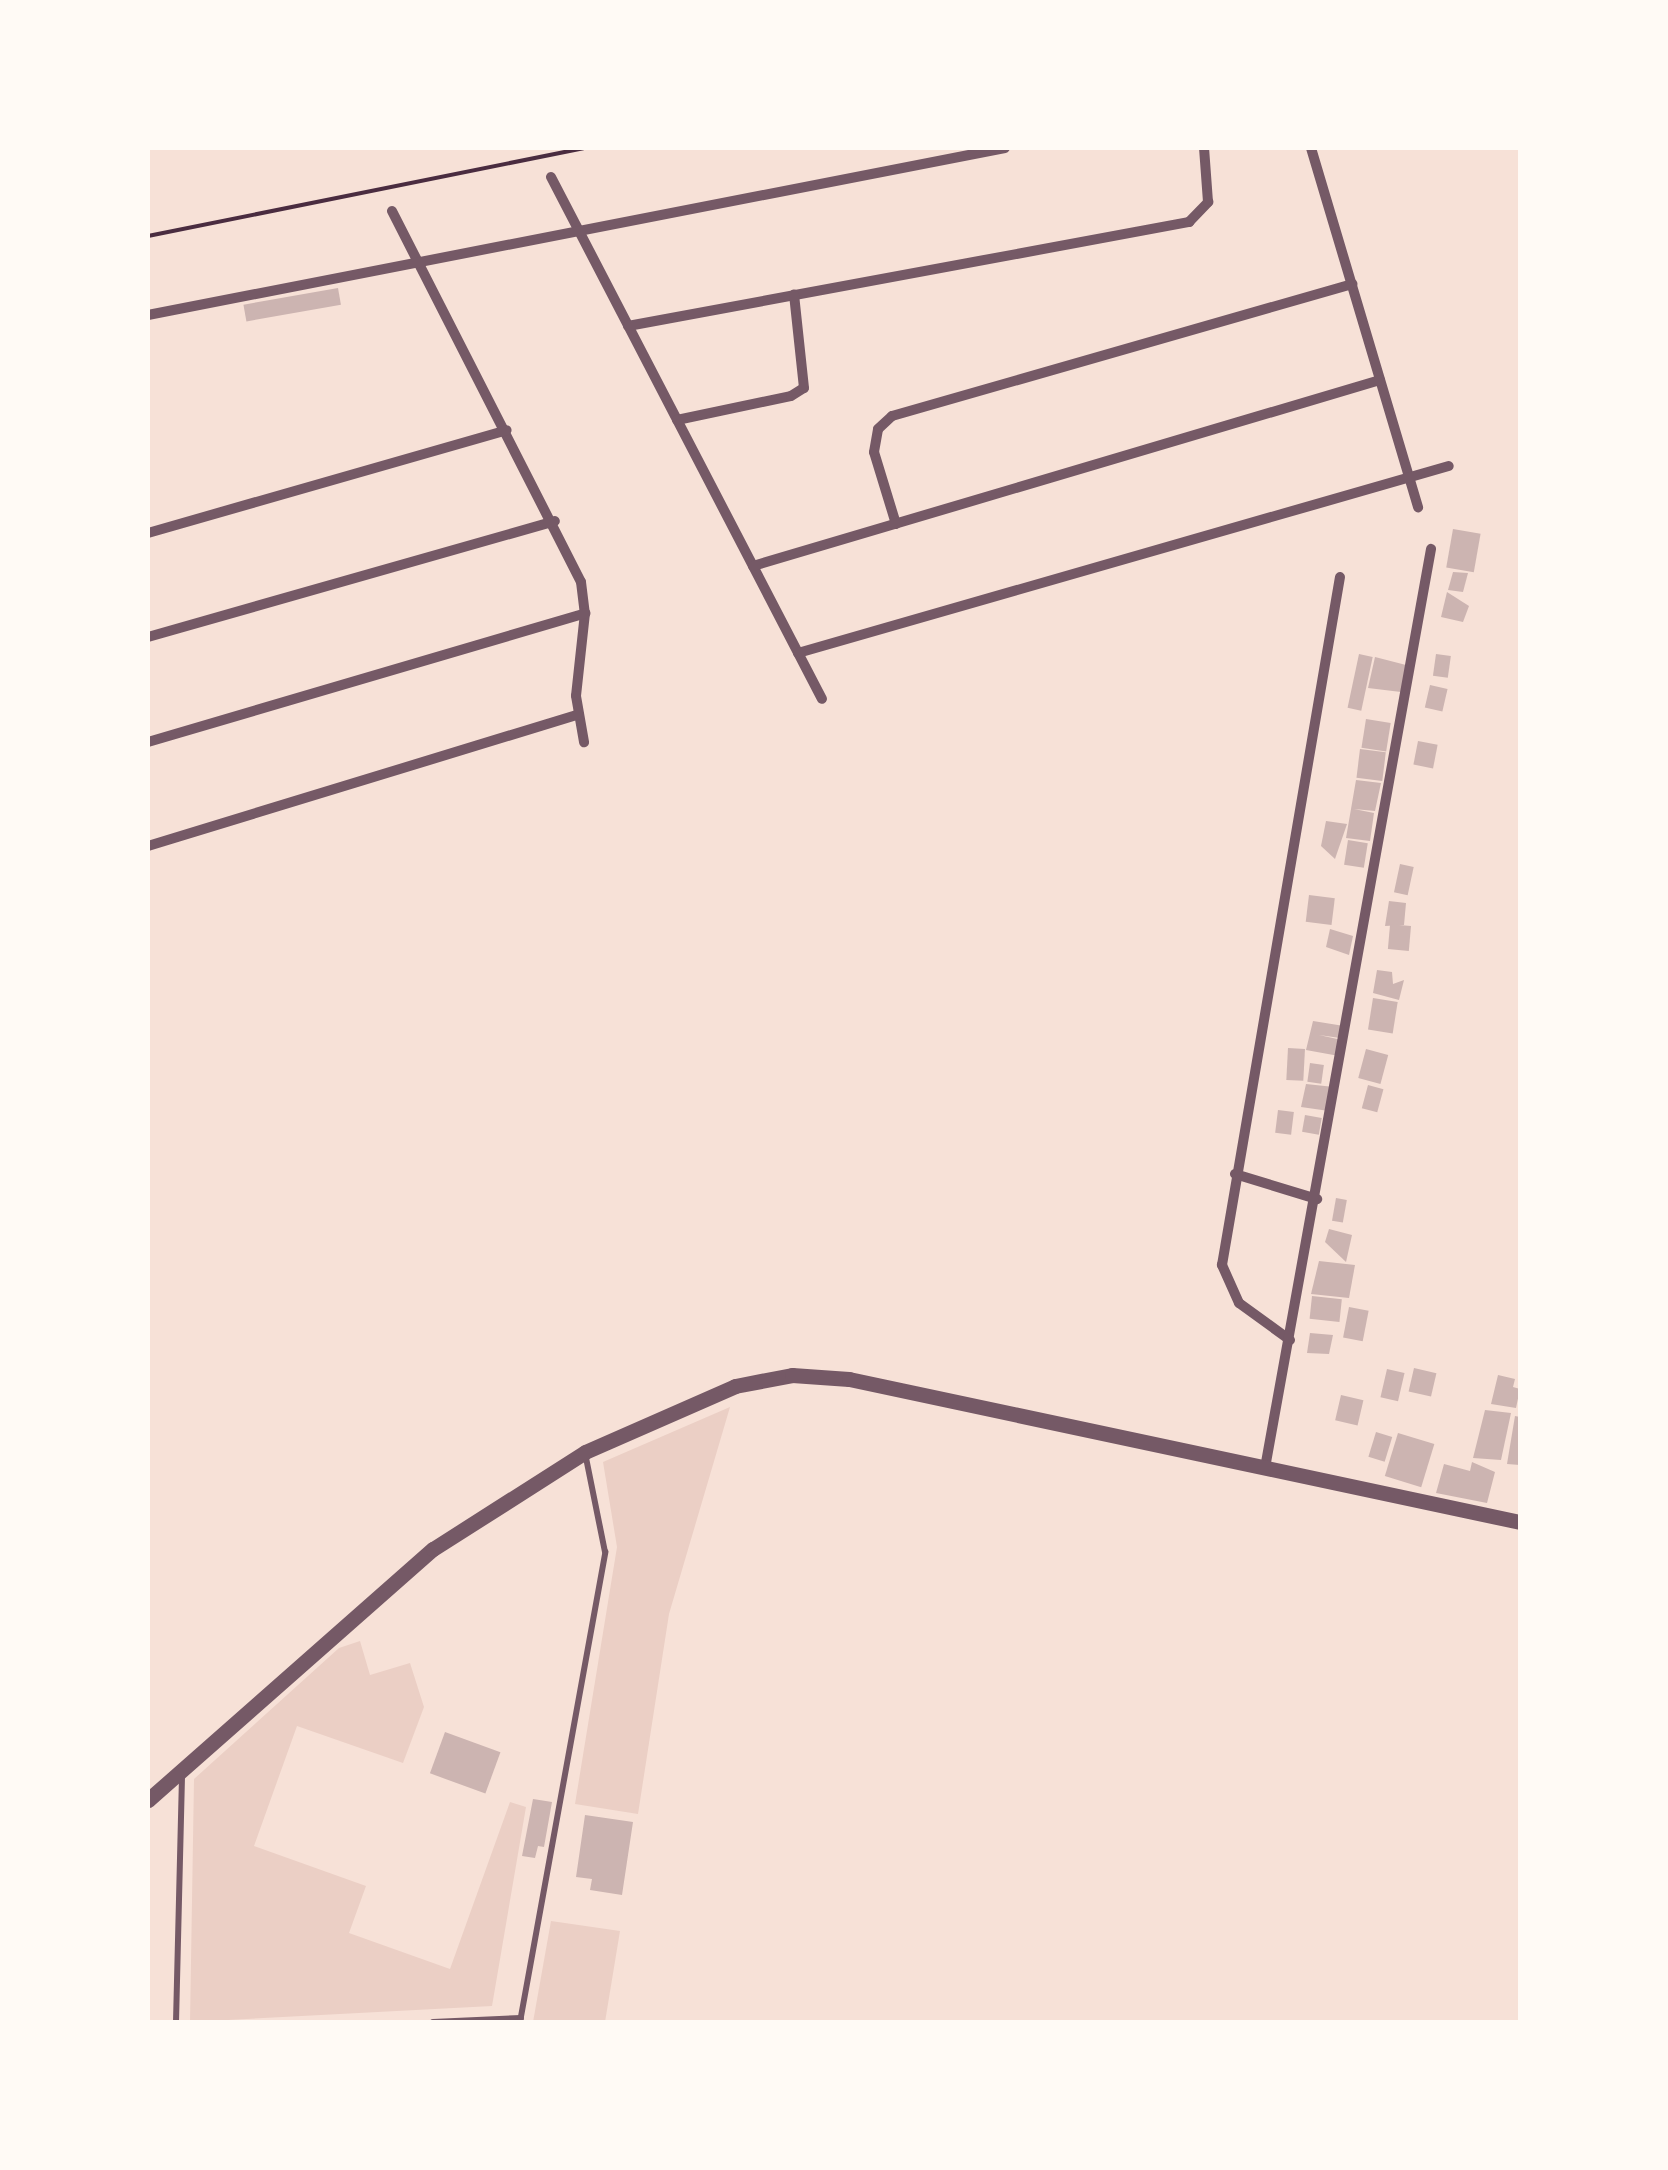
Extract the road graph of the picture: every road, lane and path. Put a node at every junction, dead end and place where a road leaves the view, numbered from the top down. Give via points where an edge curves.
1 (583, 148) edge
2 (1005, 148) edge
3 (1204, 148) edge
4 (1311, 148) edge
5 (551, 177) dead end
6 (392, 211) dead end
7 (577, 228) junction
8 (148, 236) edge
9 (418, 260) junction
10 (1352, 284) junction
11 (794, 295) junction
12 (148, 315) edge
13 (628, 326) junction
14 (1380, 380) junction
15 (677, 420) junction
16 (507, 430) junction
17 (1449, 466) dead end
18 (1410, 477) junction
19 (1418, 507) dead end
20 (555, 521) junction
21 (896, 524) junction
22 (148, 532) edge
23 (1431, 549) dead end
24 (753, 566) junction
25 (1340, 577) dead end
26 (585, 612) junction
27 (148, 637) edge
28 (798, 653) junction
29 (822, 699) dead end
30 (577, 715) junction
31 (148, 742) edge
32 (584, 742) dead end
33 (148, 846) edge
34 (1235, 1174) junction
35 (1318, 1199) junction
36 (1290, 1340) junction
37 (585, 1452) junction
38 (1266, 1468) junction
39 (1520, 1522) edge
40 (182, 1768) junction
41 (148, 1800) edge
42 (521, 2020) edge
43 (176, 2022) edge
44 (433, 2022) edge

1 - 8 path
2 - 7 street
3 - 11 street via 1208,202 1190,222
4 - 10 street
5 - 7 street
6 - 9 street
7 - 9 street
7 - 13 street
9 - 12 street
9 - 16 street
10 - 14 street
10 - 21 street via 892,416 878,429 874,452
11 - 13 street
11 - 15 street via 804,388
13 - 15 street
14 - 18 street
14 - 21 street
15 - 24 street
16 - 20 street
16 - 22 street
17 - 18 street
18 - 19 street
18 - 28 street
20 - 26 street via 582,582
20 - 27 street
21 - 24 street
23 - 35 street
24 - 28 street
25 - 34 street
26 - 30 street
26 - 31 street
28 - 29 street
30 - 32 street
30 - 33 street
34 - 35 street
34 - 36 street via 1222,1265 1227,1287 1255,1319
35 - 36 street
36 - 38 street
37 - 38 street via 735,1386 792,1375 849,1379
37 - 40 street via 433,1549
37 - 42 lane via 604,1552
38 - 39 street
40 - 41 street
40 - 43 lane
42 - 44 lane

